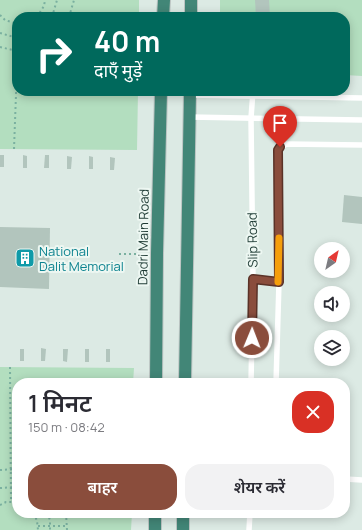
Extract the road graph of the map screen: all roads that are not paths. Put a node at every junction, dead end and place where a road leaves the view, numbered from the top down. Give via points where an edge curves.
1 (164, 0) edge
2 (192, 0) edge
3 (163, 12) edge
4 (191, 12) edge
5 (161, 96) edge
6 (190, 96) edge
7 (252, 96) edge
8 (307, 96) edge
9 (362, 98) edge
10 (189, 117) junction
11 (251, 118) junction
12 (362, 120) edge
13 (362, 145) edge
14 (253, 279) junction
15 (279, 282) junction
16 (156, 378) edge
17 (185, 378) edge
18 (251, 378) edge
19 (276, 378) edge
20 (350, 479) edge
21 (362, 480) edge
22 (155, 518) edge
23 (183, 518) edge
24 (250, 518) edge
25 (155, 530) edge
26 (183, 530) edge
27 (249, 530) edge

1 - 3 highway
2 - 4 highway
5 - 16 highway, Dadri Main Road via 156,253
6 - 10 highway
7 - 11 lane, Slip Road
8 - 9 lane
10 - 11 lane
10 - 17 highway
11 - 12 lane
11 - 14 lane, Slip Road
13 - 15 lane via 286,144 278,150
14 - 15 lane
14 - 18 lane, Slip Road
15 - 19 lane
20 - 21 lane
22 - 25 highway
23 - 26 highway
24 - 27 lane

